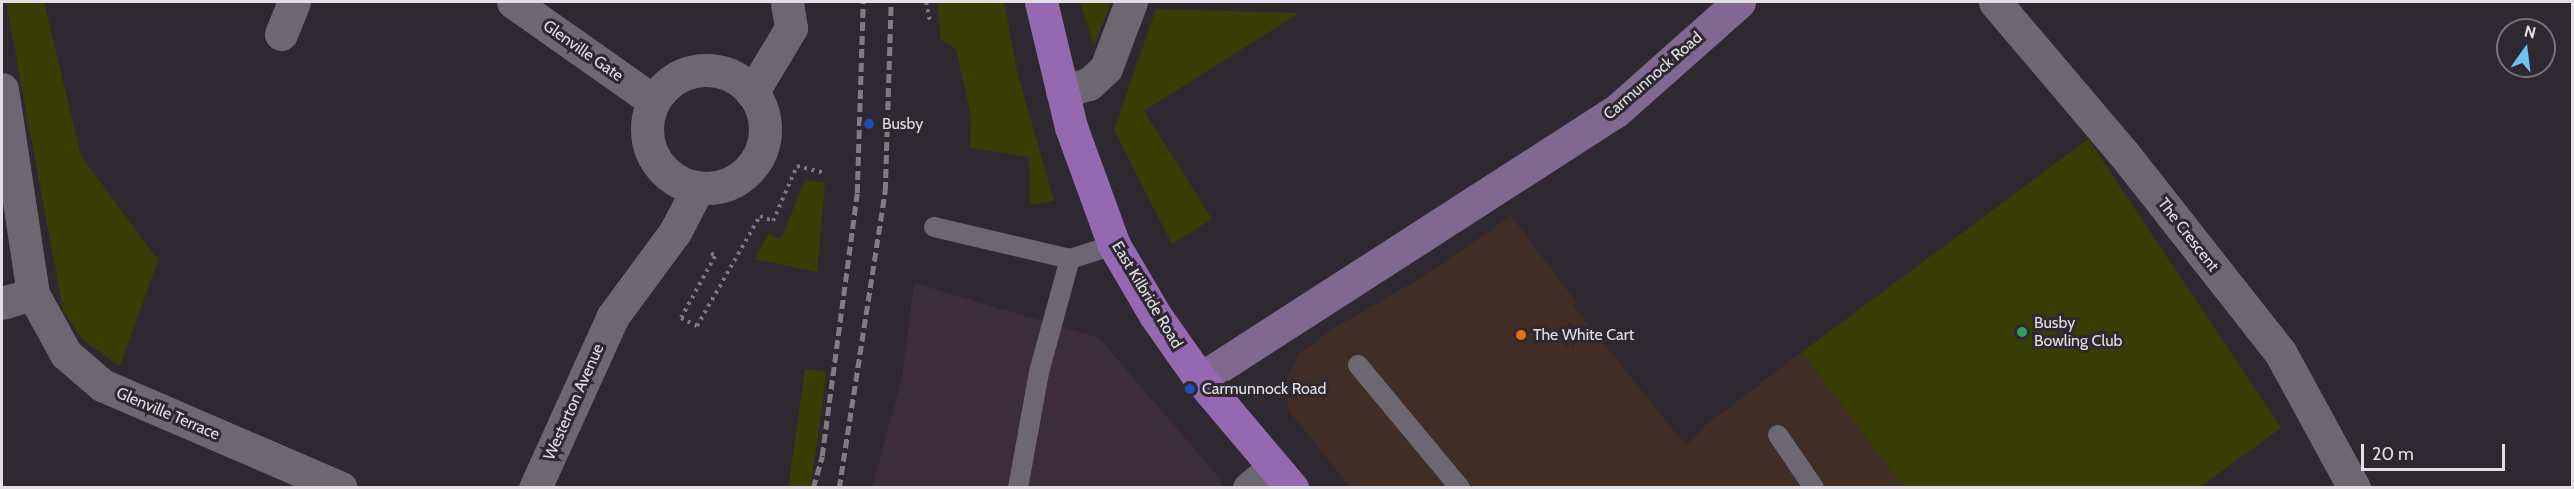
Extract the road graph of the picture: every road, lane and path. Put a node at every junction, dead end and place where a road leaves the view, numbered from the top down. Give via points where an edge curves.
1 (294, 2) edge
2 (513, 2) edge
3 (787, 2) edge
4 (926, 2) edge
5 (1041, 2) edge
6 (1131, 2) edge
7 (1739, 2) edge
8 (1995, 2) edge
9 (930, 21) dead end
10 (281, 34) dead end
11 (2, 88) edge
12 (1062, 92) junction
13 (752, 93) junction
14 (654, 101) junction
15 (826, 173) dead end
16 (698, 188) junction
17 (934, 227) dead end
18 (675, 232) junction
19 (1114, 244) junction
20 (1070, 259) junction
21 (33, 294) junction
22 (2, 303) edge
23 (1358, 365) dead end
24 (1200, 378) junction
25 (1778, 435) dead end
26 (1283, 478) edge
27 (341, 488) edge
28 (535, 488) edge
29 (1018, 488) edge
30 (1249, 488) edge
31 (1460, 488) edge
32 (1814, 488) edge
33 (2354, 488) edge

1 - 10 street
2 - 14 street, Glenville Gate
3 - 13 street via 790,28
4 - 9 path
5 - 12 main road, East Kilbride Road
6 - 12 street via 1106,68 1089,84
7 - 24 main road, Carmunnock Road via 1615,112
8 - 33 street, The Crescent via 2124,154 2280,352
11 - 21 street
12 - 19 main road, East Kilbride Road
13 - 14 street via 720,72 701,71 682,75
13 - 16 street via 763,113 765,137 758,159 742,176 721,187
14 - 16 street via 647,138 653,156 672,177
15 - 18 path via 797,166 773,221 760,216 697,326 681,318 715,256
16 - 18 street
17 - 20 lane
18 - 28 street, Westerton Avenue via 613,316
19 - 20 lane
19 - 24 main road, East Kilbride Road via 1155,315
20 - 29 lane via 1039,372
21 - 22 street
21 - 27 street, Glenville Terrace via 66,354 102,385
23 - 31 lane
24 - 26 main road, East Kilbride Road
25 - 32 lane
26 - 30 street

